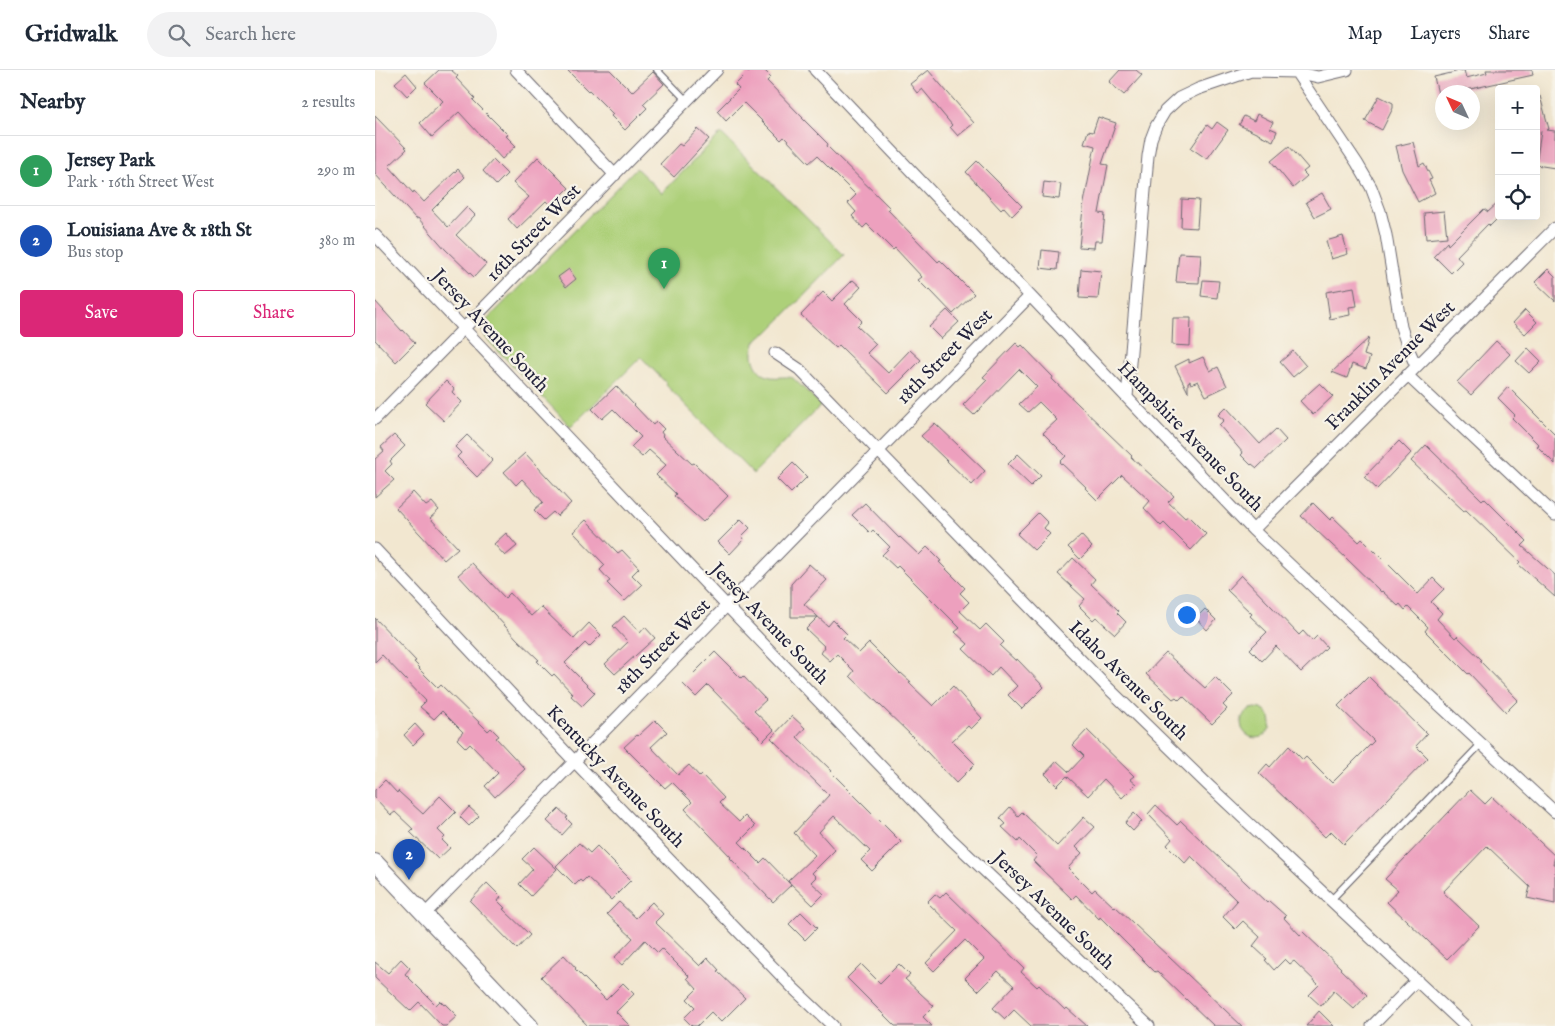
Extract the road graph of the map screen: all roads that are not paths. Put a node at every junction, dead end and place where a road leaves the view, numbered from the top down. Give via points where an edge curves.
1 (516, 70) edge
2 (657, 70) edge
3 (717, 70) edge
4 (815, 70) edge
5 (1347, 70) edge
6 (1296, 72) junction
7 (687, 101) junction
8 (615, 175) junction
9 (1555, 228) edge
10 (375, 235) edge
11 (1030, 296) junction
12 (464, 329) junction
13 (775, 353) dead end
14 (1416, 366) junction
15 (1407, 375) junction
16 (1127, 397) junction
17 (375, 419) edge
18 (878, 450) junction
19 (1555, 515) edge
20 (1253, 530) junction
21 (375, 549) edge
22 (727, 606) junction
23 (1481, 744) junction
24 (574, 762) junction
25 (1555, 812) edge
26 (375, 862) edge
27 (1331, 900) junction
28 (425, 915) junction
29 (1417, 980) junction
30 (530, 1026) edge
31 (833, 1026) edge
32 (1149, 1026) edge
33 (1372, 1026) edge
34 (1465, 1026) edge

1 - 8 street
2 - 7 lane
3 - 7 street, 16th Street West
4 - 11 street, Hampshire Avenue South
5 - 6 street via 1318,77
6 - 14 street via 1371,187 1386,234 1401,327
6 - 16 street via 1251,72 1198,89 1179,98 1156,126 1148,156
7 - 8 street, 16th Street West
8 - 12 street, 16th Street West
9 - 14 street, Franklin Avenue West
10 - 12 street, Jersey Avenue South
11 - 16 street, Hampshire Avenue South
11 - 18 street, 18th Street West
12 - 17 street, 16th Street West
12 - 22 street, Jersey Avenue South
13 - 18 street, Idaho Avenue South via 799,369
14 - 15 street, Franklin Avenue West
15 - 19 street
15 - 20 street, Franklin Avenue West
16 - 20 street, Hampshire Avenue South
18 - 22 street, 18th Street West
18 - 27 street, Idaho Avenue South via 1104,684
20 - 23 street, Hampshire Avenue South
21 - 24 street, Kentucky Avenue South
22 - 24 street, 18th Street West
22 - 32 street, Jersey Avenue South via 951,838
23 - 25 street, Hampshire Avenue South
23 - 27 lane
24 - 28 street, 18th Street West
24 - 31 street, Kentucky Avenue South
26 - 28 main road
27 - 29 street, Idaho Avenue South
28 - 30 main road
29 - 33 street
29 - 34 street, Idaho Avenue South

